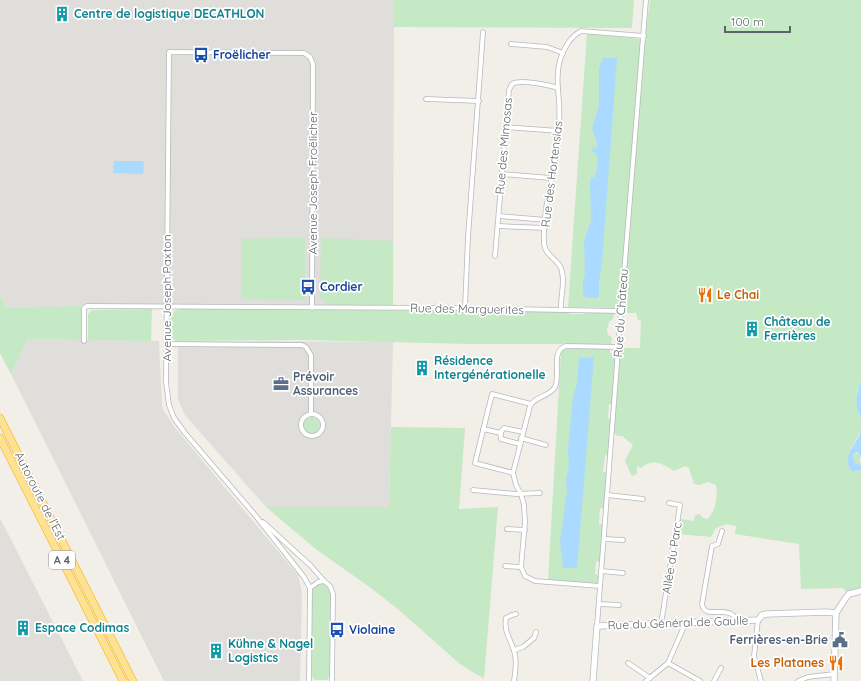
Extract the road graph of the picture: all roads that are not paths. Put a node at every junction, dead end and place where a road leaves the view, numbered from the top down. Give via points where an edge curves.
1 (646, 0) edge
2 (483, 32) dead end
3 (644, 36) junction
4 (511, 44) dead end
5 (169, 52) joint
6 (563, 53) junction
7 (558, 88) junction
8 (426, 99) dead end
9 (479, 101) junction
10 (506, 127) junction
11 (559, 131) junction
12 (502, 174) junction
13 (551, 178) junction
14 (499, 216) junction
15 (546, 220) junction
16 (498, 226) junction
17 (545, 228) junction
18 (495, 256) dead end
19 (167, 307) junction
20 (312, 308) junction
21 (465, 308) junction
22 (561, 310) junction
23 (621, 311) junction
24 (84, 341) dead end
25 (167, 344) junction
26 (619, 347) junction
27 (552, 356) dead end
28 (557, 356) junction
29 (531, 404) junction
30 (311, 414) junction
31 (0, 418) edge
32 (483, 429) junction
33 (523, 432) junction
34 (501, 433) junction
35 (0, 438) edge
36 (521, 438) junction
37 (520, 444) junction
38 (546, 444) dead end
39 (513, 473) junction
40 (473, 490) dead end
41 (540, 493) dead end
42 (521, 494) junction
43 (608, 495) junction
44 (644, 499) dead end
45 (669, 503) dead end
46 (255, 515) junction
47 (507, 529) dead end
48 (525, 530) junction
49 (722, 531) dead end
50 (604, 539) junction
51 (622, 540) dead end
52 (505, 566) dead end
53 (521, 566) junction
54 (601, 571) junction
55 (623, 573) dead end
56 (324, 581) junction
57 (600, 586) junction
58 (310, 588) junction
59 (861, 591) edge
60 (599, 604) junction
61 (620, 605) dead end
62 (836, 613) junction
63 (516, 614) dead end
64 (758, 620) junction
65 (736, 621) junction
66 (686, 622) junction
67 (661, 624) junction
68 (597, 626) junction
69 (536, 632) dead end
70 (514, 650) junction
71 (628, 663) dead end
72 (668, 663) junction
73 (721, 668) dead end
74 (834, 674) junction
75 (648, 680) edge
76 (123, 681) edge
77 (133, 681) edge
78 (310, 681) edge
79 (332, 681) edge
80 (514, 681) edge
81 (593, 681) edge
82 (700, 681) edge
83 (714, 681) edge
84 (761, 681) edge
85 (798, 681) edge
86 (834, 681) edge

1 - 3 street, Rue du Château
2 - 9 street
3 - 6 street, Rue des Hortensias via 581,31 572,37
3 - 23 street, Rue du Château
4 - 6 street via 547,47
5 - 19 street, Avenue Joseph Paxton
5 - 20 street, Avenue Joseph Froëlicher via 304,53 312,60
6 - 7 street, Rue des Hortensias
7 - 10 street, Rue des Mimosas via 530,82 512,84 509,90
7 - 11 street, Rue des Hortensias
8 - 9 street
9 - 21 street
10 - 11 street
10 - 12 street, Rue des Mimosas
11 - 13 street, Rue des Hortensias
12 - 13 street
12 - 14 street, Rue des Mimosas
13 - 15 street, Rue des Hortensias
14 - 15 street
14 - 16 street, Rue des Mimosas
15 - 17 street, Rue des Hortensias
16 - 17 street
16 - 18 street, Rue des Mimosas
17 - 22 street, Rue des Hortensias via 546,251 563,274
19 - 20 street
19 - 24 street via 87,306 84,308
19 - 25 street, Avenue Joseph Paxton
20 - 21 street, Rue des Marguerites
21 - 22 street, Rue des Marguerites
22 - 23 street, Rue des Marguerites
23 - 26 street, Rue du Château
25 - 30 street via 302,345 311,355
25 - 46 street, Avenue Joseph Paxton via 166,389 174,418
26 - 28 street via 566,346 561,348
26 - 43 street, Rue du Château
27 - 28 street
28 - 29 street via 558,374 555,387
29 - 32 street via 492,394
29 - 33 street
30 - 30 street via 304,417 301,423 304,434 311,436 320,433 323,426 321,419
31 - 77 highway, Autoroute de l’Est / A 4
32 - 34 street
32 - 39 street via 475,463
33 - 34 street via 504,428
33 - 36 street
34 - 37 street via 501,439
35 - 76 highway, Autoroute de l’Est / A 4
36 - 37 street
36 - 38 street
37 - 39 street
39 - 42 street
40 - 42 street
41 - 42 street
42 - 48 street
43 - 44 street
43 - 50 street, Rue du Château
45 - 67 street, Allée du Parc via 680,505
46 - 56 street, Avenue Joseph Paxton
46 - 58 street, Avenue Joseph Paxton
47 - 48 street
48 - 53 street
49 - 65 street via 718,544 712,546 702,608 709,612 727,612 733,615
50 - 51 street
50 - 54 street, Rue du Château
52 - 53 street
53 - 57 street via 525,576 534,581
54 - 55 street
54 - 57 street, Rue du Château
56 - 58 street
56 - 79 street, Avenue Joseph Paxton via 330,586 333,594
57 - 60 street, Rue du Château
58 - 78 street
59 - 62 main road via 849,594
60 - 61 street
60 - 68 street, Rue du Château
62 - 64 main road, Rue du Général de Gaulle via 762,615
62 - 74 main road
63 - 70 street via 506,618 505,625
64 - 65 main road, Rue du Général de Gaulle
64 - 84 street via 754,656
65 - 66 main road, Rue du Général de Gaulle
66 - 67 main road, Rue du Général de Gaulle
66 - 72 street
67 - 68 main road, Rue du Général de Gaulle
68 - 81 main road
69 - 70 street via 534,638 524,647
70 - 80 street
71 - 75 street
72 - 75 street
72 - 82 street
73 - 83 street
74 - 85 street via 808,677
74 - 86 main road

